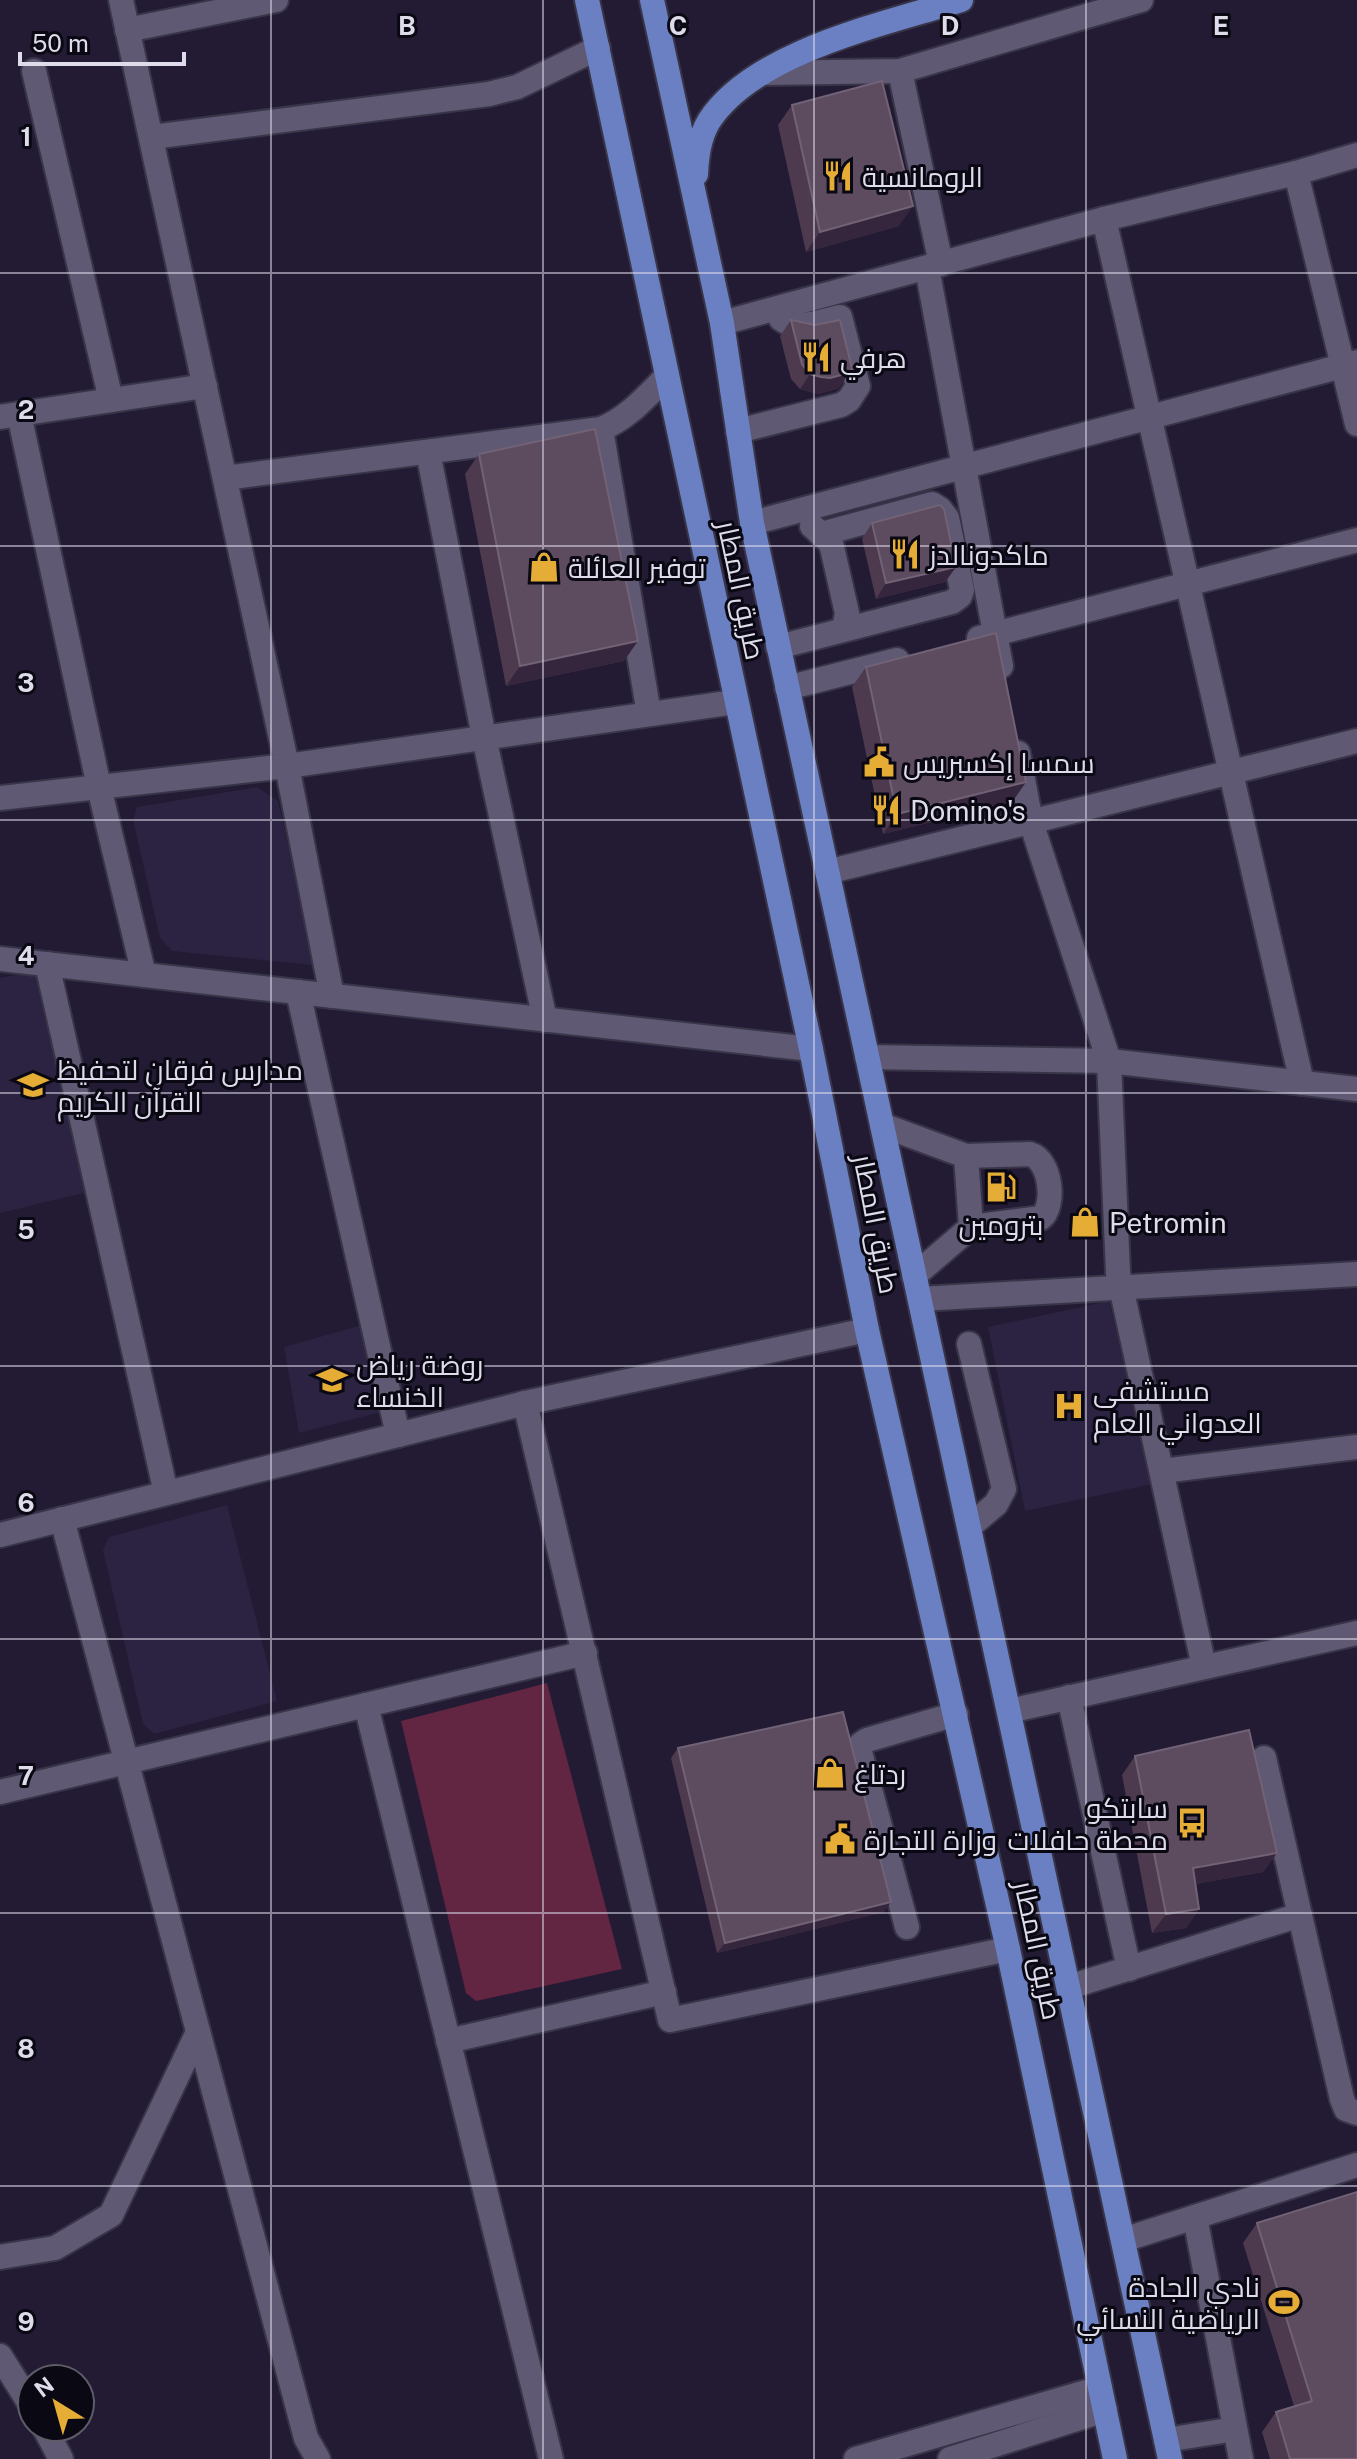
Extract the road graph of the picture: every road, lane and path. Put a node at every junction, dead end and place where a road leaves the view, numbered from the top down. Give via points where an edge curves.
1 (121, 0) edge
2 (276, 0) edge
3 (587, 0) edge
4 (652, 0) edge
5 (961, 0) edge
6 (1141, 0) edge
7 (127, 30) junction
8 (598, 48) junction
9 (34, 71) dead end
10 (900, 71) junction
11 (763, 73) junction
12 (152, 137) junction
13 (1357, 155) edge
14 (1296, 173) junction
15 (695, 201) junction
16 (1104, 219) junction
17 (934, 266) junction
18 (770, 310) junction
19 (722, 323) junction
20 (1350, 364) edge
21 (667, 376) junction
22 (205, 386) junction
23 (111, 400) junction
24 (10, 415) edge
25 (1150, 417) junction
26 (1357, 424) edge
27 (601, 429) junction
28 (738, 431) junction
29 (428, 452) junction
30 (964, 466) junction
31 (225, 478) junction
32 (793, 513) junction
33 (752, 523) junction
34 (821, 534) junction
35 (1357, 540) edge
36 (1188, 584) junction
37 (844, 629) junction
38 (995, 634) junction
39 (951, 646) edge
40 (778, 647) junction
41 (921, 653) edge
42 (787, 688) junction
43 (1007, 697) edge
44 (735, 702) junction
45 (649, 714) junction
46 (1013, 728) edge
47 (484, 737) junction
48 (1357, 741) edge
49 (287, 766) junction
50 (1231, 772) junction
51 (99, 787) junction
52 (0, 798) edge
53 (1031, 822) junction
54 (827, 872) junction
55 (0, 959) edge
56 (47, 964) junction
57 (144, 975) junction
58 (298, 992) junction
59 (332, 996) junction
60 (545, 1020) junction
61 (811, 1049) junction
62 (867, 1057) junction
63 (1109, 1061) junction
64 (1302, 1083) junction
65 (1357, 1089) edge
66 (882, 1125) junction
67 (966, 1156) junction
68 (971, 1227) junction
69 (1357, 1274) edge
70 (917, 1287) junction
71 (1121, 1287) junction
72 (867, 1330) junction
73 (969, 1344) dead end
74 (525, 1403) junction
75 (398, 1435) junction
76 (1357, 1447) edge
77 (1162, 1471) junction
78 (166, 1493) junction
79 (62, 1519) junction
80 (969, 1527) junction
81 (0, 1535) edge
82 (1357, 1633) edge
83 (585, 1653) junction
84 (1204, 1667) junction
85 (1069, 1697) junction
86 (366, 1705) junction
87 (1009, 1711) junction
88 (956, 1714) junction
89 (1264, 1758) dead end
90 (126, 1762) junction
91 (0, 1792) edge
92 (1300, 1915) junction
93 (907, 1927) dead end
94 (1008, 1949) junction
95 (1129, 1969) junction
96 (1069, 1987) junction
97 (664, 1992) junction
98 (198, 2032) junction
99 (448, 2041) junction
100 (1357, 2113) edge
101 (1357, 2165) edge
102 (1195, 2217) junction
103 (1123, 2240) junction
104 (0, 2257) edge
105 (0, 2356) edge
106 (16, 2382) edge
107 (1102, 2399) junction
108 (1235, 2429) junction
109 (1168, 2450) edge
110 (904, 2452) edge
111 (318, 2459) edge
112 (551, 2459) edge
113 (856, 2459) edge
114 (950, 2459) edge
115 (1115, 2459) edge
116 (1241, 2459) edge

1 - 7 street
2 - 7 street
3 - 8 main road, طريق المطار
4 - 15 main road, طريق المطار
5 - 11 main road via 836,39
6 - 10 street
7 - 12 street
8 - 12 street via 517,87 489,94
8 - 21 main road, طريق المطار
9 - 23 street
10 - 11 street
10 - 17 street
11 - 15 main road via 709,121 698,148
12 - 22 street
13 - 14 street
14 - 16 street
14 - 20 street
15 - 19 main road, طريق المطار
16 - 17 street
16 - 25 street
17 - 18 street
17 - 30 street
18 - 19 street
18 - 28 street via 799,327 840,317 858,386 841,405
19 - 28 main road, طريق المطار
20 - 25 street
20 - 26 street
21 - 27 street via 633,410
21 - 44 main road, طريق المطار
22 - 23 street
22 - 31 street
23 - 24 street
24 - 51 street
25 - 30 street
25 - 36 street
27 - 29 street
27 - 45 street
28 - 33 main road, طريق المطار
29 - 31 street
29 - 47 street
30 - 32 street
30 - 38 street
31 - 49 street
32 - 33 street
32 - 34 street
33 - 40 main road, طريق المطار
34 - 37 street via 831,543 847,613
34 - 37 street via 932,504 947,518 960,596
35 - 36 street
36 - 38 street
36 - 50 street
37 - 40 street
38 - 39 street
38 - 43 street
40 - 42 main road, طريق المطار
41 - 42 street
42 - 54 main road, طريق المطار
44 - 45 street
44 - 61 main road, طريق المطار
45 - 47 street
46 - 53 street
47 - 49 street
47 - 60 street
48 - 50 street
49 - 51 street
49 - 59 street
50 - 53 street
50 - 64 street
51 - 52 street
51 - 57 street
53 - 54 street
53 - 63 street
54 - 62 main road, طريق المطار
55 - 56 street
56 - 57 street
56 - 78 street
57 - 58 street
58 - 59 street
58 - 75 street
59 - 60 street
60 - 61 street
61 - 72 main road, طريق المطار
62 - 63 street
62 - 66 main road, طريق المطار
63 - 64 street
63 - 71 street
64 - 65 street
66 - 67 street
66 - 70 main road, طريق المطار
67 - 68 street
67 - 68 street via 1039,1156 1046,1165 1050,1205 1041,1218
68 - 70 street
69 - 71 street
70 - 71 street
70 - 80 main road, طريق المطار
71 - 77 street
72 - 74 street
72 - 88 main road, طريق المطار
73 - 80 street via 1004,1489 996,1504
74 - 75 street
74 - 83 street
75 - 78 street
76 - 77 street
77 - 84 street
78 - 79 street
79 - 81 street
79 - 90 street
80 - 87 main road, طريق المطار
82 - 84 street
83 - 86 street
83 - 97 street
84 - 85 street
85 - 87 street
85 - 95 street
86 - 90 street
86 - 99 street
87 - 96 main road, طريق المطار
88 - 93 street via 861,1744
88 - 94 main road, طريق المطار
89 - 92 street
90 - 91 street
90 - 98 street
92 - 95 street
92 - 100 street via 1342,2099 1346,2109
94 - 97 street via 670,2020
94 - 107 main road, طريق المطار
95 - 96 street
96 - 103 main road, طريق المطار
97 - 99 street
98 - 104 street via 111,2215 55,2248
98 - 111 street via 306,2438
99 - 112 street
101 - 102 street
102 - 103 street
102 - 108 street
103 - 109 main road, طريق المطار
105 - 106 street
107 - 110 street
107 - 114 street
107 - 115 main road, طريق المطار
108 - 109 street
108 - 116 street
110 - 113 street

